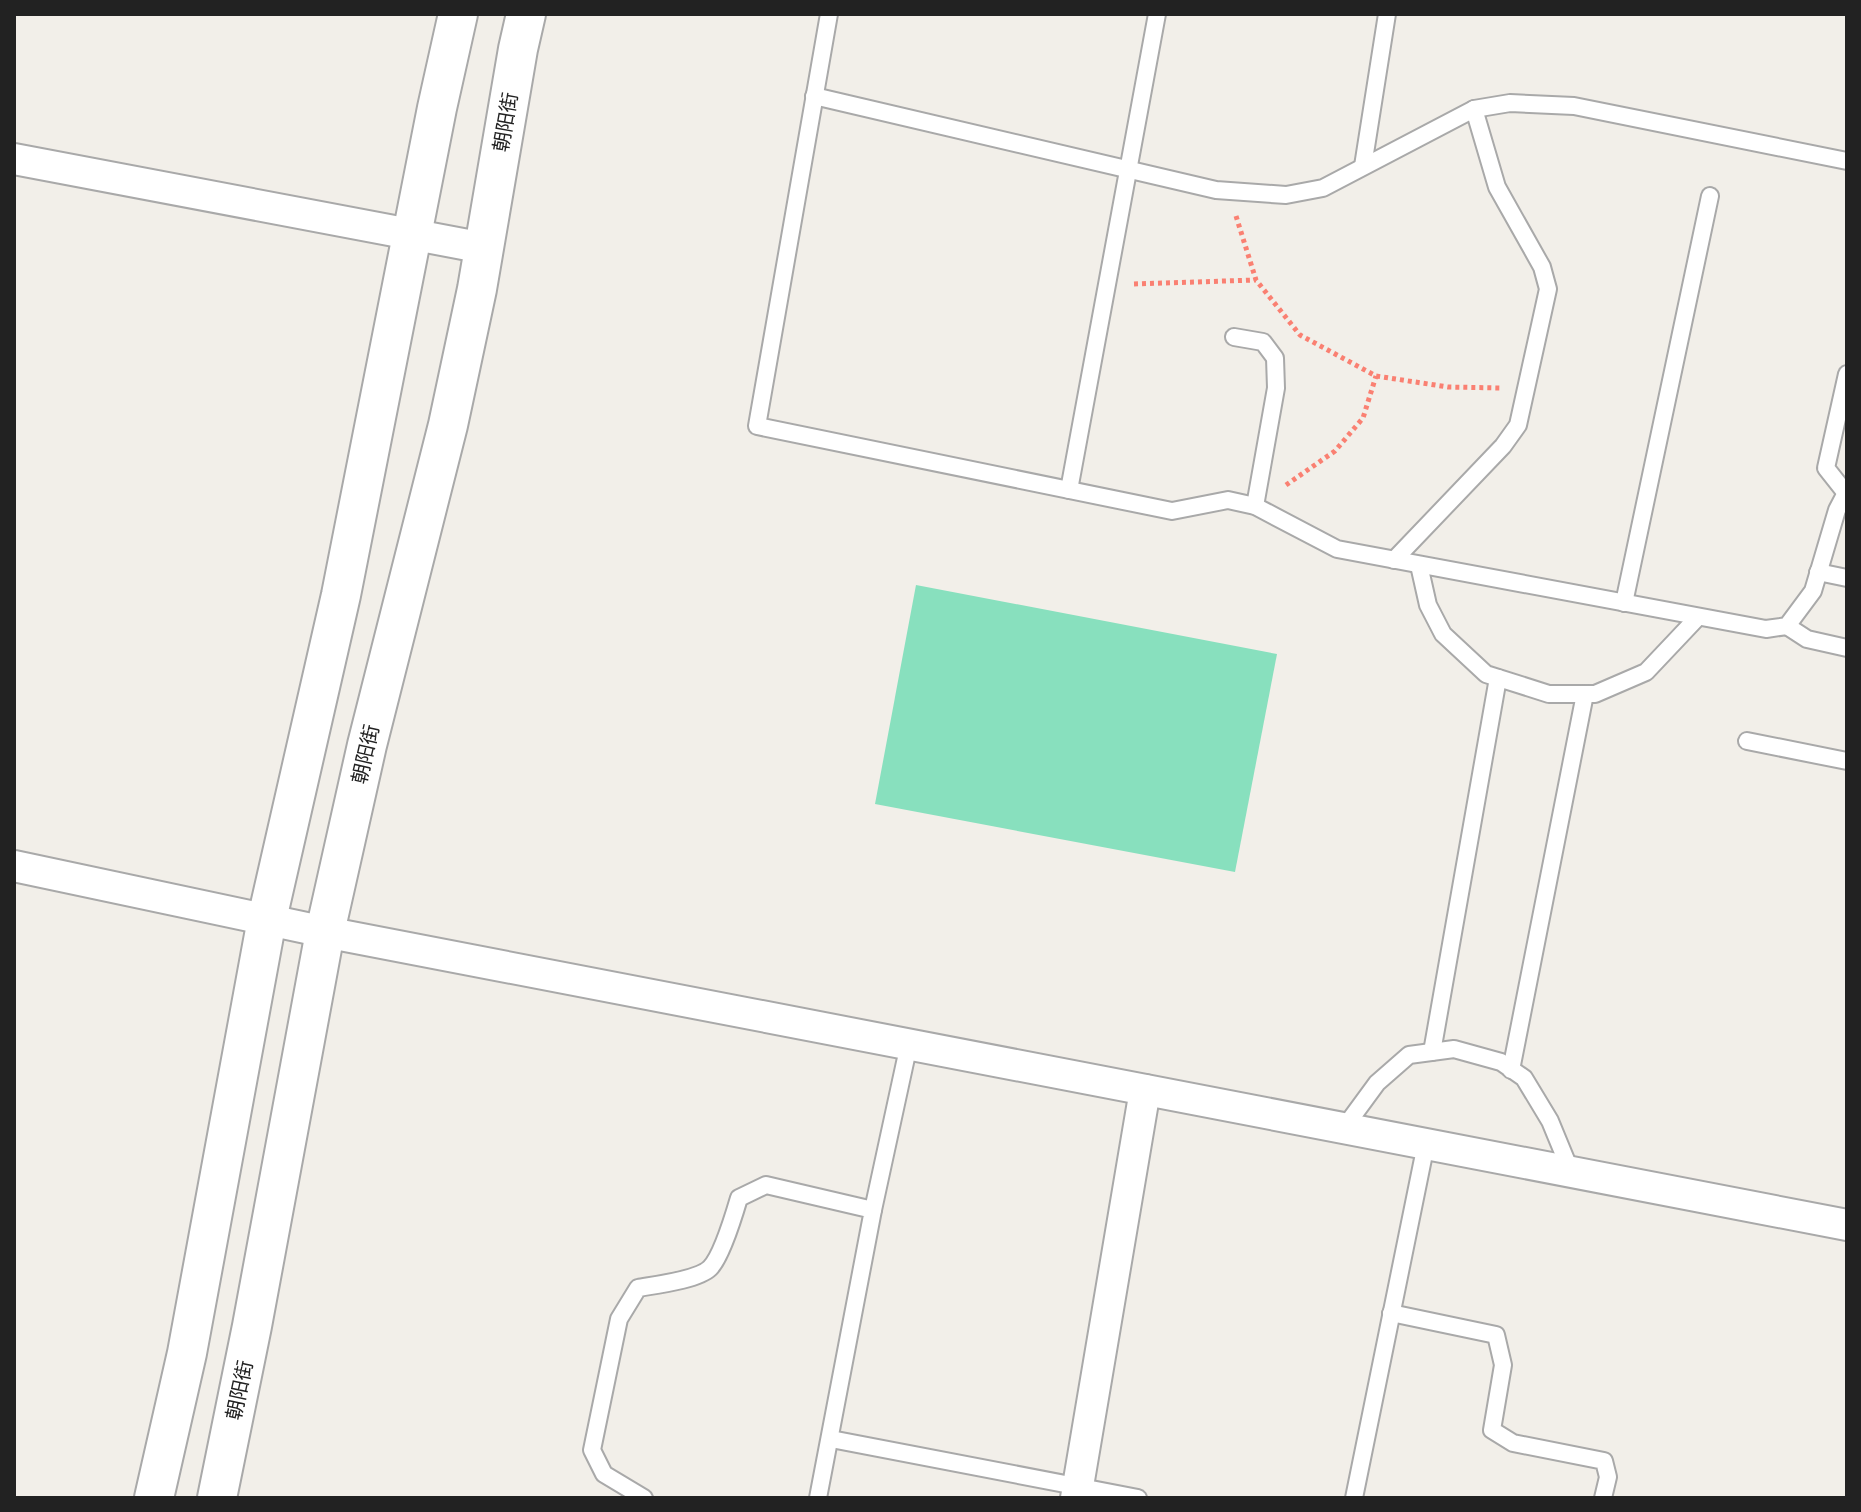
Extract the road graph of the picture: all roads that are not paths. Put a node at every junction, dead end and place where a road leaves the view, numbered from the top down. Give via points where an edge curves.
1 (458, 14) edge
2 (526, 14) edge
3 (829, 14) edge
4 (1157, 14) edge
5 (1387, 14) edge
6 (814, 96) junction
7 (1474, 109) junction
8 (14, 159) edge
9 (1847, 161) edge
10 (1363, 166) junction
11 (1127, 169) junction
12 (1710, 196) dead end
13 (412, 234) junction
14 (484, 248) junction
15 (1234, 337) dead end
16 (1847, 374) edge
17 (1069, 490) junction
18 (1846, 491) edge
19 (1255, 506) junction
20 (1394, 560) junction
21 (1419, 565) junction
22 (1818, 572) junction
23 (1847, 578) edge
24 (1624, 603) junction
25 (1698, 617) junction
26 (1787, 626) junction
27 (1847, 648) edge
28 (1498, 678) junction
29 (1585, 694) junction
30 (1747, 741) dead end
31 (1847, 761) edge
32 (14, 866) edge
33 (267, 919) junction
34 (325, 932) junction
35 (909, 1044) junction
36 (1432, 1052) junction
37 (1511, 1070) junction
38 (1145, 1090) junction
39 (1344, 1128) junction
40 (1426, 1144) junction
41 (1571, 1172) junction
42 (873, 1210) junction
43 (1847, 1225) edge
44 (1391, 1313) junction
45 (831, 1439) junction
46 (1077, 1492) edge
47 (154, 1498) edge
48 (217, 1498) edge
49 (644, 1498) edge
50 (818, 1498) edge
51 (1138, 1498) edge
52 (1354, 1498) edge
53 (1603, 1498) edge

1 - 13 street
2 - 14 street, 朝阳街
3 - 6 lane
4 - 11 lane
5 - 10 lane
6 - 11 lane
6 - 17 lane via 757,426
7 - 9 lane via 1510,103 1574,106
7 - 10 lane
7 - 20 lane via 1497,187 1542,267 1548,289 1518,425
8 - 13 street
10 - 11 lane via 1323,188 1286,195 1228,191
11 - 17 lane
12 - 24 lane
13 - 14 street
13 - 33 street via 341,595
14 - 34 street, 朝阳街 via 448,425
15 - 19 lane via 1263,342 1275,358 1276,388
16 - 18 lane via 1826,468
17 - 19 lane via 1172,511 1228,500
18 - 22 lane
19 - 20 lane via 1337,549
20 - 21 lane
21 - 24 lane
21 - 28 lane via 1428,605 1443,634 1486,674
22 - 23 lane
22 - 26 lane via 1813,591
24 - 25 lane
25 - 26 lane via 1766,629
25 - 29 lane via 1646,672
26 - 27 lane via 1807,639
28 - 29 lane via 1549,694
28 - 36 lane
29 - 37 lane
30 - 31 lane
32 - 33 street
33 - 34 street
33 - 47 street via 187,1353
34 - 35 street
34 - 48 street, 朝阳街
35 - 38 street
35 - 42 lane
36 - 37 lane via 1454,1049 1501,1062
36 - 39 lane via 1409,1055 1377,1083
37 - 41 lane via 1524,1078 1550,1121
38 - 39 street
38 - 46 street
39 - 40 street
40 - 41 street
40 - 44 lane
41 - 43 street
42 - 45 lane
42 - 49 lane via 766,1185 739,1198 710,1268 638,1288 619,1319 592,1450 604,1474
44 - 52 lane
44 - 53 lane via 1496,1335 1503,1365 1492,1430 1513,1443 1604,1461 1608,1477
45 - 46 lane
45 - 50 lane
46 - 51 lane

